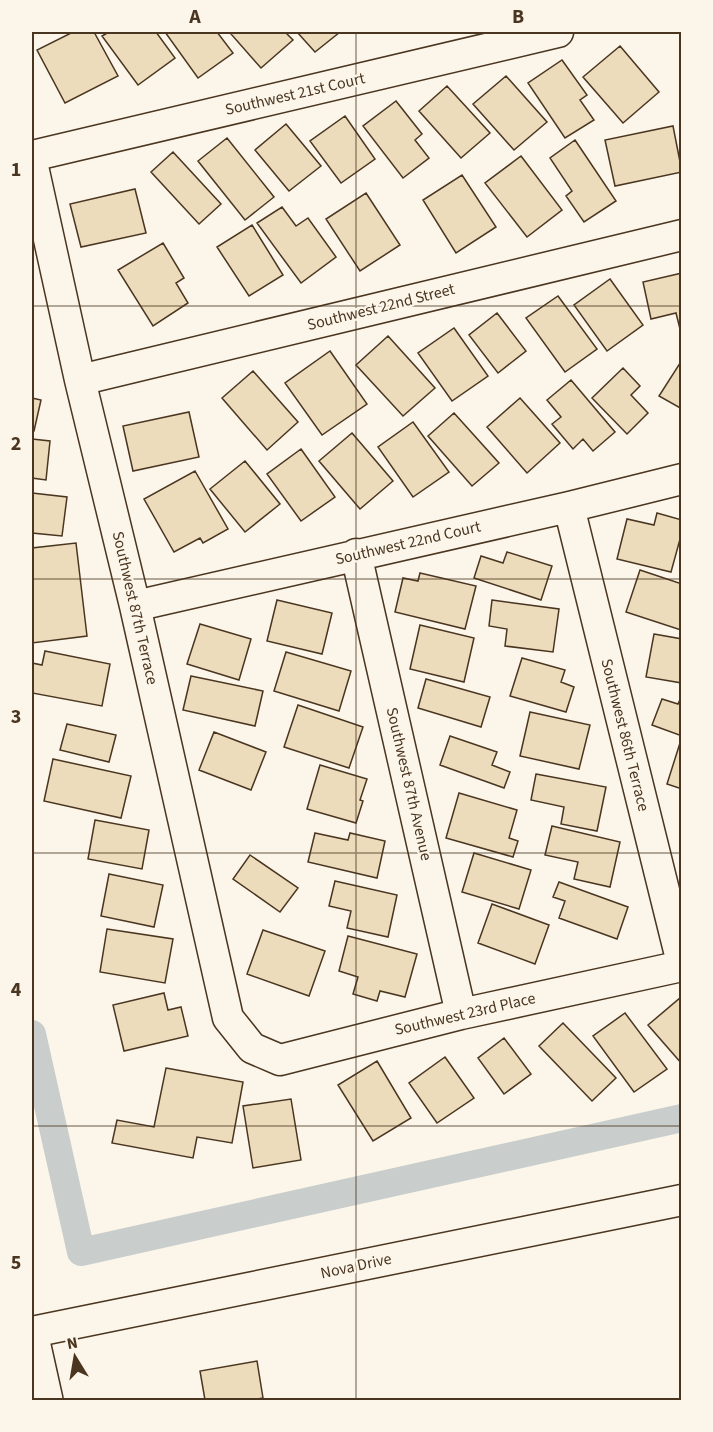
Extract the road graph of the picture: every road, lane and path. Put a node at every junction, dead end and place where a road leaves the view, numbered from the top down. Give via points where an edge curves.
1 (558, 32) edge
2 (32, 156) edge
3 (32, 162) edge
4 (681, 235) edge
5 (80, 380) junction
6 (681, 479) edge
7 (569, 507) junction
8 (357, 554) junction
9 (135, 606) junction
10 (681, 965) edge
11 (461, 1014) junction
12 (252, 1048) joint
13 (681, 1200) edge
14 (32, 1332) edge
15 (32, 1338) edge
16 (46, 1401) edge

1 - 2 street, Southwest 21st Court
3 - 5 street, Southwest 87th Terrace
4 - 5 street, Southwest 22nd Street
5 - 9 street, Southwest 87th Terrace
6 - 7 street, Southwest 22nd Court
7 - 8 street, Southwest 22nd Court
7 - 10 street, Southwest 86th Terrace
8 - 9 street, Southwest 22nd Court
8 - 11 street, Southwest 87th Avenue
9 - 12 street, Southwest 87th Terrace via 228,1018
10 - 11 street, Southwest 23rd Place
11 - 12 street, Southwest 23rd Place via 280,1060
13 - 14 street, Nova Drive
15 - 16 main road

